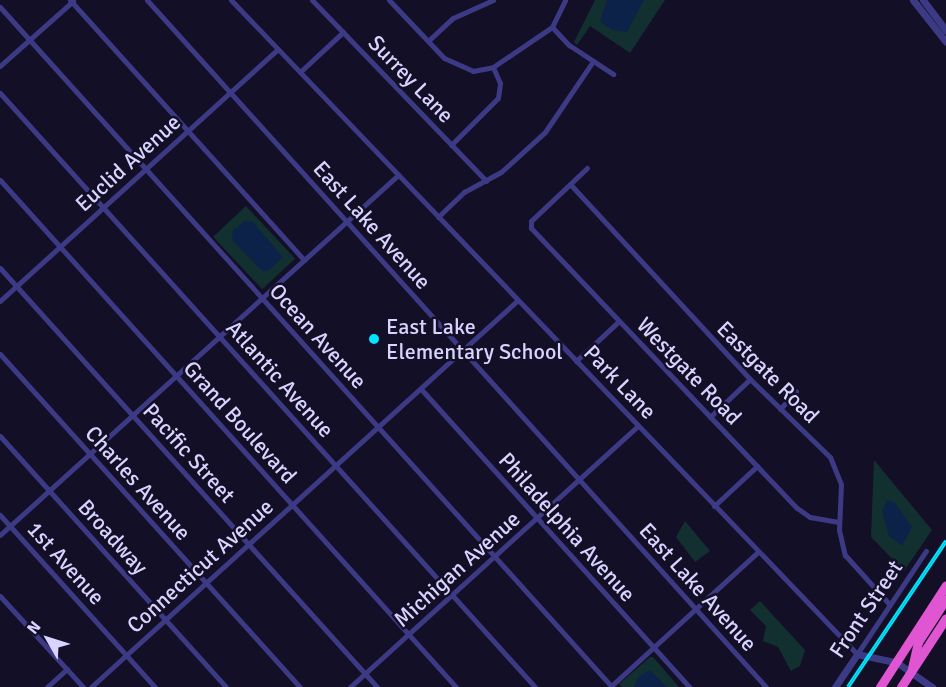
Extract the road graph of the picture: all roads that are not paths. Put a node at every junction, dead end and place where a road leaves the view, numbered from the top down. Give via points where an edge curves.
1 (147, 0) edge
2 (231, 0) edge
3 (312, 0) edge
4 (389, 0) edge
5 (470, 0) edge
6 (493, 0) edge
7 (565, 0) edge
8 (913, 0) edge
9 (923, 0) edge
10 (72, 1) edge
11 (0, 7) edge
12 (473, 9) junction
13 (552, 27) junction
14 (946, 30) edge
15 (343, 32) junction
16 (29, 40) junction
17 (428, 41) junction
18 (946, 42) edge
19 (278, 49) junction
20 (593, 61) junction
21 (0, 66) edge
22 (493, 67) junction
23 (300, 72) junction
24 (613, 74) dead end
25 (0, 93) edge
26 (231, 93) junction
27 (189, 131) junction
28 (451, 145) junction
29 (587, 168) dead end
30 (146, 170) junction
31 (398, 175) junction
32 (0, 180) edge
33 (486, 181) junction
34 (570, 184) junction
35 (104, 208) junction
36 (438, 217) junction
37 (347, 222) junction
38 (60, 247) junction
39 (304, 260) junction
40 (0, 268) edge
41 (16, 286) junction
42 (262, 298) junction
43 (518, 300) junction
44 (0, 301) edge
45 (619, 321) junction
46 (220, 337) junction
47 (463, 351) junction
48 (0, 354) edge
49 (576, 361) junction
50 (176, 376) junction
51 (750, 379) junction
52 (420, 389) junction
53 (796, 391) dead end
54 (780, 409) junction
55 (132, 416) junction
56 (710, 417) junction
57 (638, 426) junction
58 (378, 428) junction
59 (0, 436) edge
60 (90, 454) junction
61 (336, 466) junction
62 (757, 466) junction
63 (580, 480) junction
64 (49, 491) junction
65 (293, 505) junction
66 (714, 506) junction
67 (0, 515) edge
68 (537, 519) junction
69 (839, 522) junction
70 (10, 526) junction
71 (0, 536) edge
72 (249, 545) junction
73 (926, 551) dead end
74 (758, 552) junction
75 (495, 557) junction
76 (206, 583) junction
77 (946, 585) edge
78 (452, 595) junction
79 (0, 596) edge
80 (946, 599) edge
81 (890, 605) junction
82 (696, 609) junction
83 (946, 618) edge
84 (165, 620) junction
85 (409, 634) junction
86 (654, 647) junction
87 (857, 654) junction
88 (126, 655) junction
89 (896, 662) junction
90 (67, 669) junction
91 (912, 671) junction
92 (365, 674) junction
93 (47, 687) edge
94 (83, 687) edge
95 (91, 687) edge
96 (155, 687) edge
97 (226, 687) edge
98 (300, 687) edge
99 (350, 687) edge
100 (377, 687) edge
101 (456, 687) edge
102 (535, 687) edge
103 (611, 687) edge
104 (689, 687) edge
105 (766, 687) edge
106 (835, 687) edge
107 (880, 687) edge
108 (902, 687) edge
109 (932, 687) edge

1 - 26 street, East Lake Avenue
2 - 19 street, Park Lane
3 - 15 street, Surrey Lane
4 - 17 street
5 - 12 street
6 - 12 street
7 - 13 street
8 - 18 street
9 - 14 street
10 - 16 street
10 - 27 street
11 - 16 street, Ocean Avenue
12 - 17 street via 453,18
13 - 20 street
13 - 22 street
15 - 23 street
15 - 28 street, Surrey Lane
16 - 21 street
16 - 30 street, Ocean Avenue
17 - 22 street via 457,67
19 - 23 street, Park Lane
19 - 26 street, Euclid Avenue
20 - 24 street
20 - 33 street via 545,132
22 - 28 street via 500,83 498,98
23 - 31 street, Park Lane
25 - 35 street, Atlantic Avenue
26 - 27 street, Euclid Avenue
26 - 37 street, East Lake Avenue
27 - 30 street, Euclid Avenue
27 - 39 street
28 - 33 street, Surrey Lane
29 - 34 street
30 - 35 street, Euclid Avenue
30 - 42 street, Ocean Avenue
31 - 36 street, Park Lane
31 - 37 street
32 - 38 street, Grand Boulevard
33 - 36 street via 464,192
34 - 45 street, Westgate Road via 531,221 531,228
34 - 51 street, Eastgate Road
35 - 38 street, Euclid Avenue
35 - 46 street, Atlantic Avenue
36 - 43 street, Park Lane
37 - 39 street
37 - 47 street, East Lake Avenue
38 - 41 street, Euclid Avenue
38 - 50 street, Grand Boulevard
39 - 42 street
40 - 41 street, Pacific Street
41 - 44 street, Euclid Avenue
41 - 55 street, Pacific Street
42 - 46 street
42 - 58 street, Ocean Avenue
43 - 47 street, Connecticut Avenue
43 - 49 street, Park Lane
45 - 49 street
45 - 56 street, Westgate Road
46 - 50 street
46 - 61 street, Atlantic Avenue
47 - 52 street, Connecticut Avenue
47 - 63 street, East Lake Avenue
48 - 60 street, Charles Avenue
49 - 57 street, Park Lane
50 - 55 street
50 - 65 street, Grand Boulevard
51 - 54 street, Eastgate Road
51 - 56 street
52 - 58 street, Connecticut Avenue
52 - 68 street, Philadelphia Avenue
53 - 54 street
54 - 69 street, Eastgate Road via 834,463 841,484
55 - 60 street
55 - 72 street, Pacific Street
56 - 62 street, Westgate Road
57 - 63 street, Michigan Avenue
57 - 66 street, Park Lane
58 - 61 street, Connecticut Avenue
58 - 75 street, Ocean Avenue
59 - 64 street, Broadway
60 - 64 street
60 - 76 street, Charles Avenue
61 - 65 street, Connecticut Avenue
61 - 78 street, Atlantic Avenue
62 - 66 street
62 - 69 street, Westgate Road via 805,514
63 - 68 street, Michigan Avenue
63 - 82 street, East Lake Avenue
64 - 70 street
64 - 84 street, Broadway
65 - 72 street, Connecticut Avenue
65 - 85 street, Grand Boulevard
66 - 74 street, Park Lane
67 - 70 street, 1st Avenue
68 - 75 street, Michigan Avenue
68 - 86 street, Philadelphia Avenue
69 - 81 street, Eastgate Road via 844,555
70 - 71 street
70 - 88 street, 1st Avenue
72 - 76 street, Connecticut Avenue
72 - 92 street, Pacific Street
73 - 81 street, Front Street
74 - 82 street
74 - 87 street, Park Lane
75 - 78 street, Michigan Avenue
75 - 103 street, Ocean Avenue
76 - 84 street, Connecticut Avenue
76 - 98 street, Charles Avenue
77 - 89 highway
78 - 85 street, Michigan Avenue
78 - 102 street, Atlantic Avenue
79 - 90 street
80 - 91 highway via 918,642
81 - 87 street, Front Street
82 - 86 street
82 - 105 street, East Lake Avenue
83 - 91 highway
84 - 88 street, Connecticut Avenue
84 - 97 street, Broadway
85 - 92 street, Michigan Avenue
85 - 101 street, Grand Boulevard
86 - 103 street
86 - 104 street, Philadelphia Avenue
87 - 89 street
87 - 106 street, Front Street
88 - 95 street, Connecticut Avenue
88 - 96 street, 1st Avenue
89 - 91 street
89 - 107 highway
90 - 93 street
90 - 94 street
91 - 108 highway
91 - 109 street
92 - 99 street, Michigan Avenue
92 - 100 street, Pacific Street

